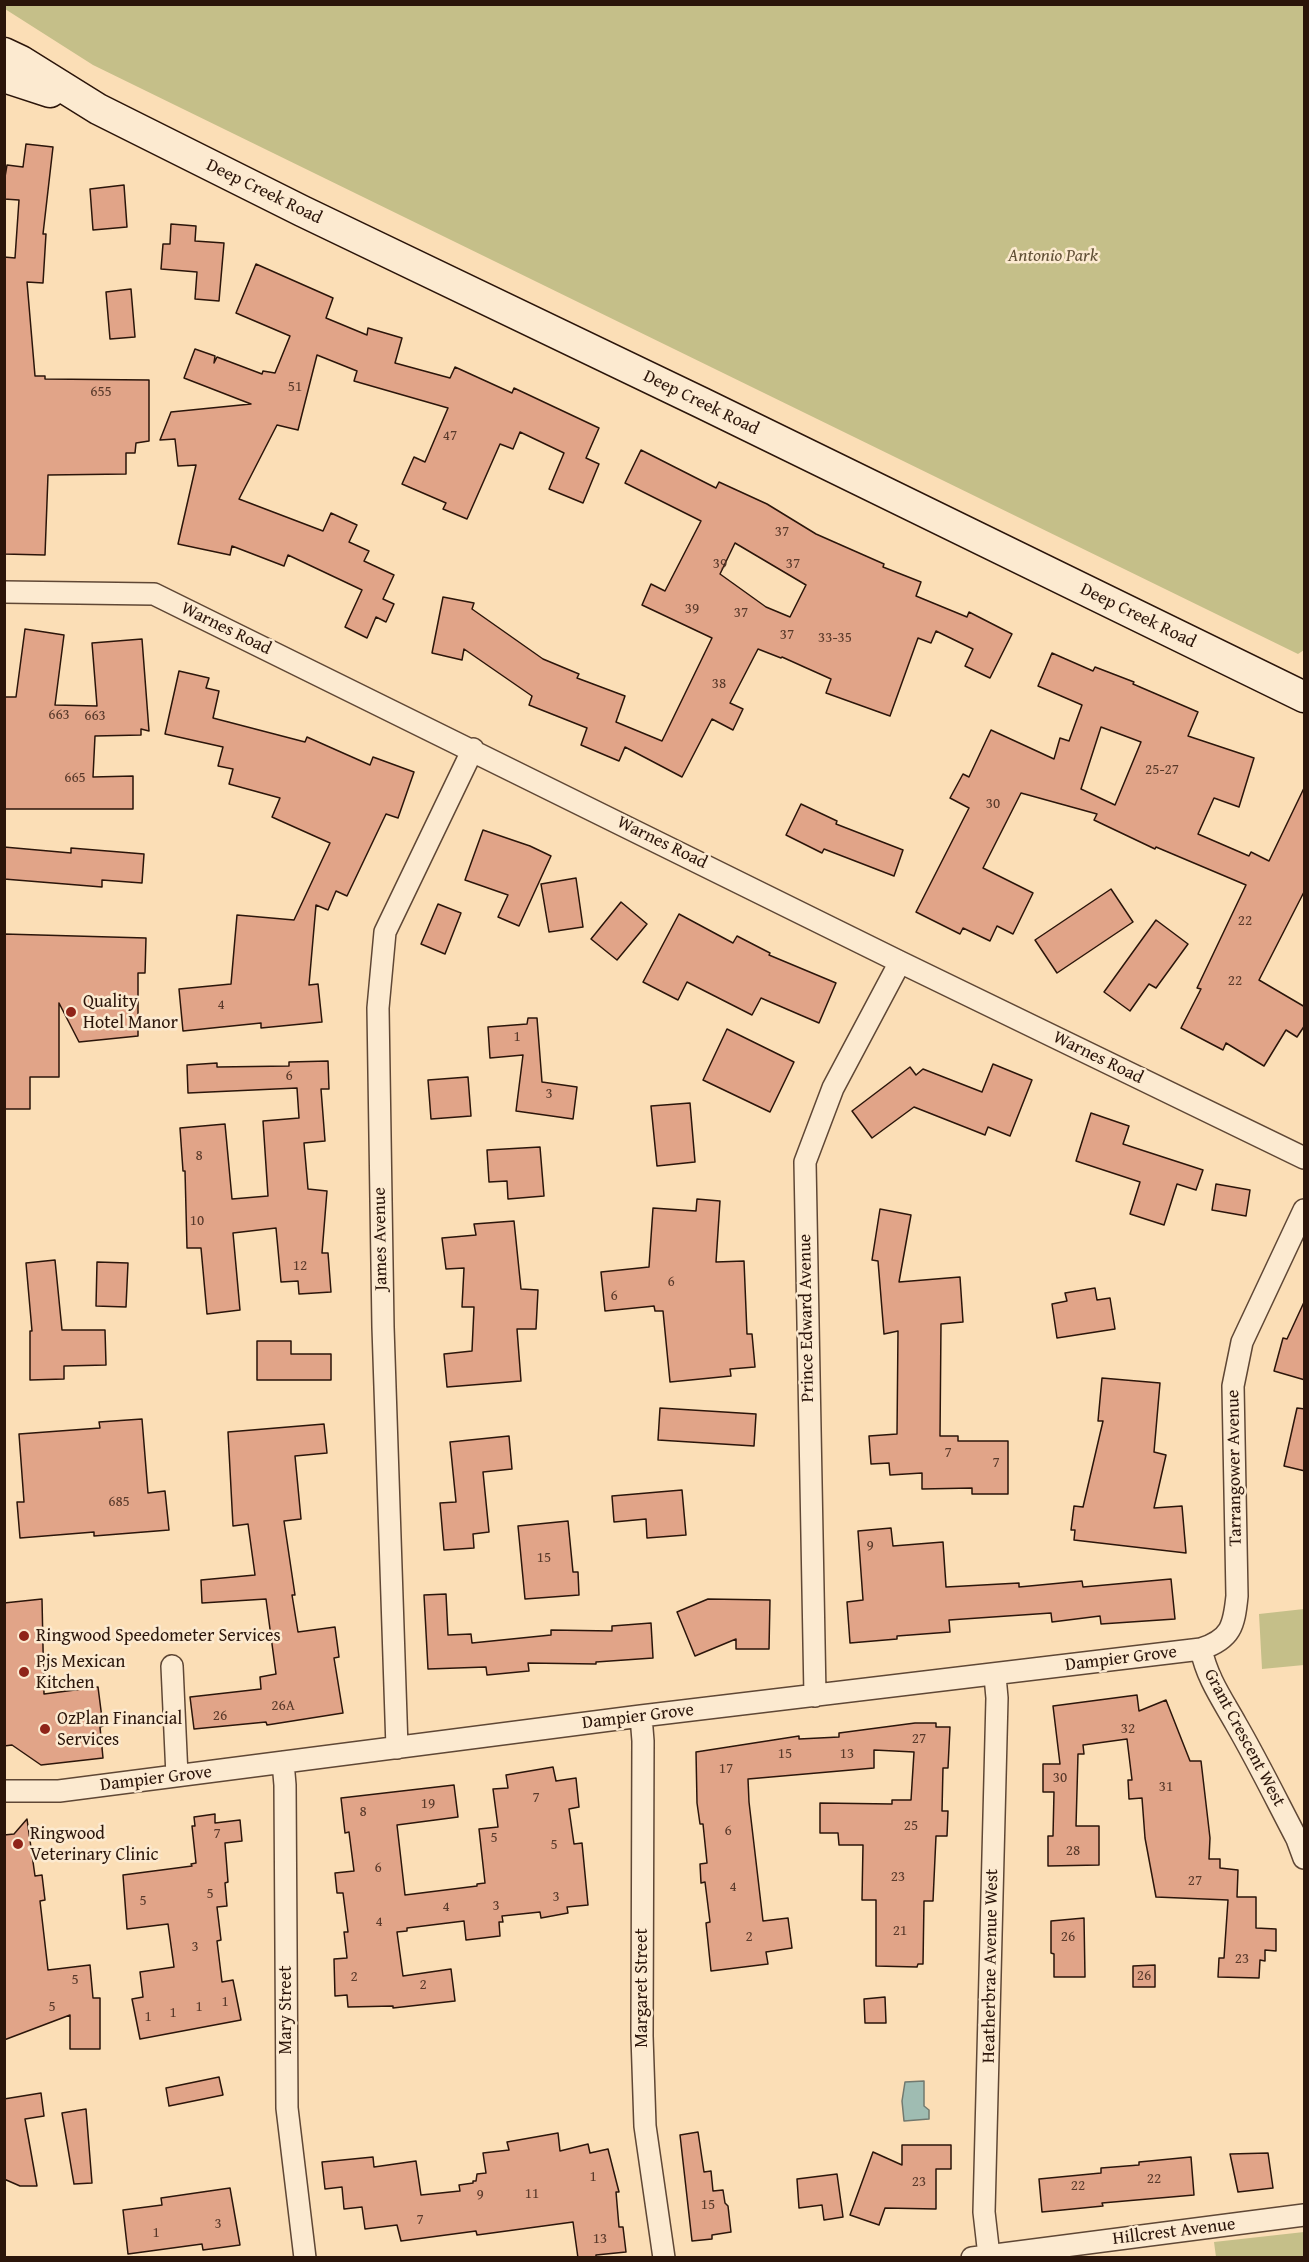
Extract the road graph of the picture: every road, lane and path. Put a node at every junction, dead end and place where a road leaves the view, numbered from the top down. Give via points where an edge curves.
1 (4, 53) edge
2 (4, 77) edge
3 (98, 109) junction
4 (4, 592) edge
5 (1305, 698) edge
6 (473, 749) junction
7 (900, 962) junction
8 (1305, 1158) edge
9 (1305, 1210) edge
10 (1237, 1596) joint
11 (1201, 1649) junction
12 (172, 1666) dead end
13 (995, 1676) junction
14 (815, 1696) junction
15 (641, 1716) junction
16 (397, 1748) junction
17 (283, 1762) junction
18 (177, 1776) junction
19 (6, 1790) edge
20 (1305, 1858) edge
21 (1305, 2215) edge
22 (981, 2257) edge
23 (304, 2258) edge
24 (664, 2258) edge

1 - 3 main road, Deep Creek Road
2 - 3 main road, Deep Creek Road
3 - 5 main road, Deep Creek Road
4 - 6 street, Warnes Road via 154,594
6 - 7 street, Warnes Road
6 - 16 street, James Avenue via 385,932 378,1008 383,1339
7 - 8 street, Warnes Road
7 - 14 street, Prince Edward Avenue via 833,1088 805,1162
9 - 10 street, Tarrangower Avenue via 1242,1342 1233,1386
10 - 11 street, Dampier Grove via 1230,1630 1218,1643
11 - 13 street, Dampier Grove
11 - 20 street, Grant Crescent West via 1205,1669
12 - 18 street
13 - 14 street, Dampier Grove
13 - 22 street, Heatherbrae Avenue West
14 - 15 street, Dampier Grove
15 - 16 street, Dampier Grove
15 - 24 street, Margaret Street via 645,2126
16 - 17 street, Dampier Grove
17 - 18 street, Dampier Grove
17 - 23 street, Mary Street via 287,2108
18 - 19 street, Dampier Grove via 58,1791
21 - 22 street, Hillcrest Avenue

